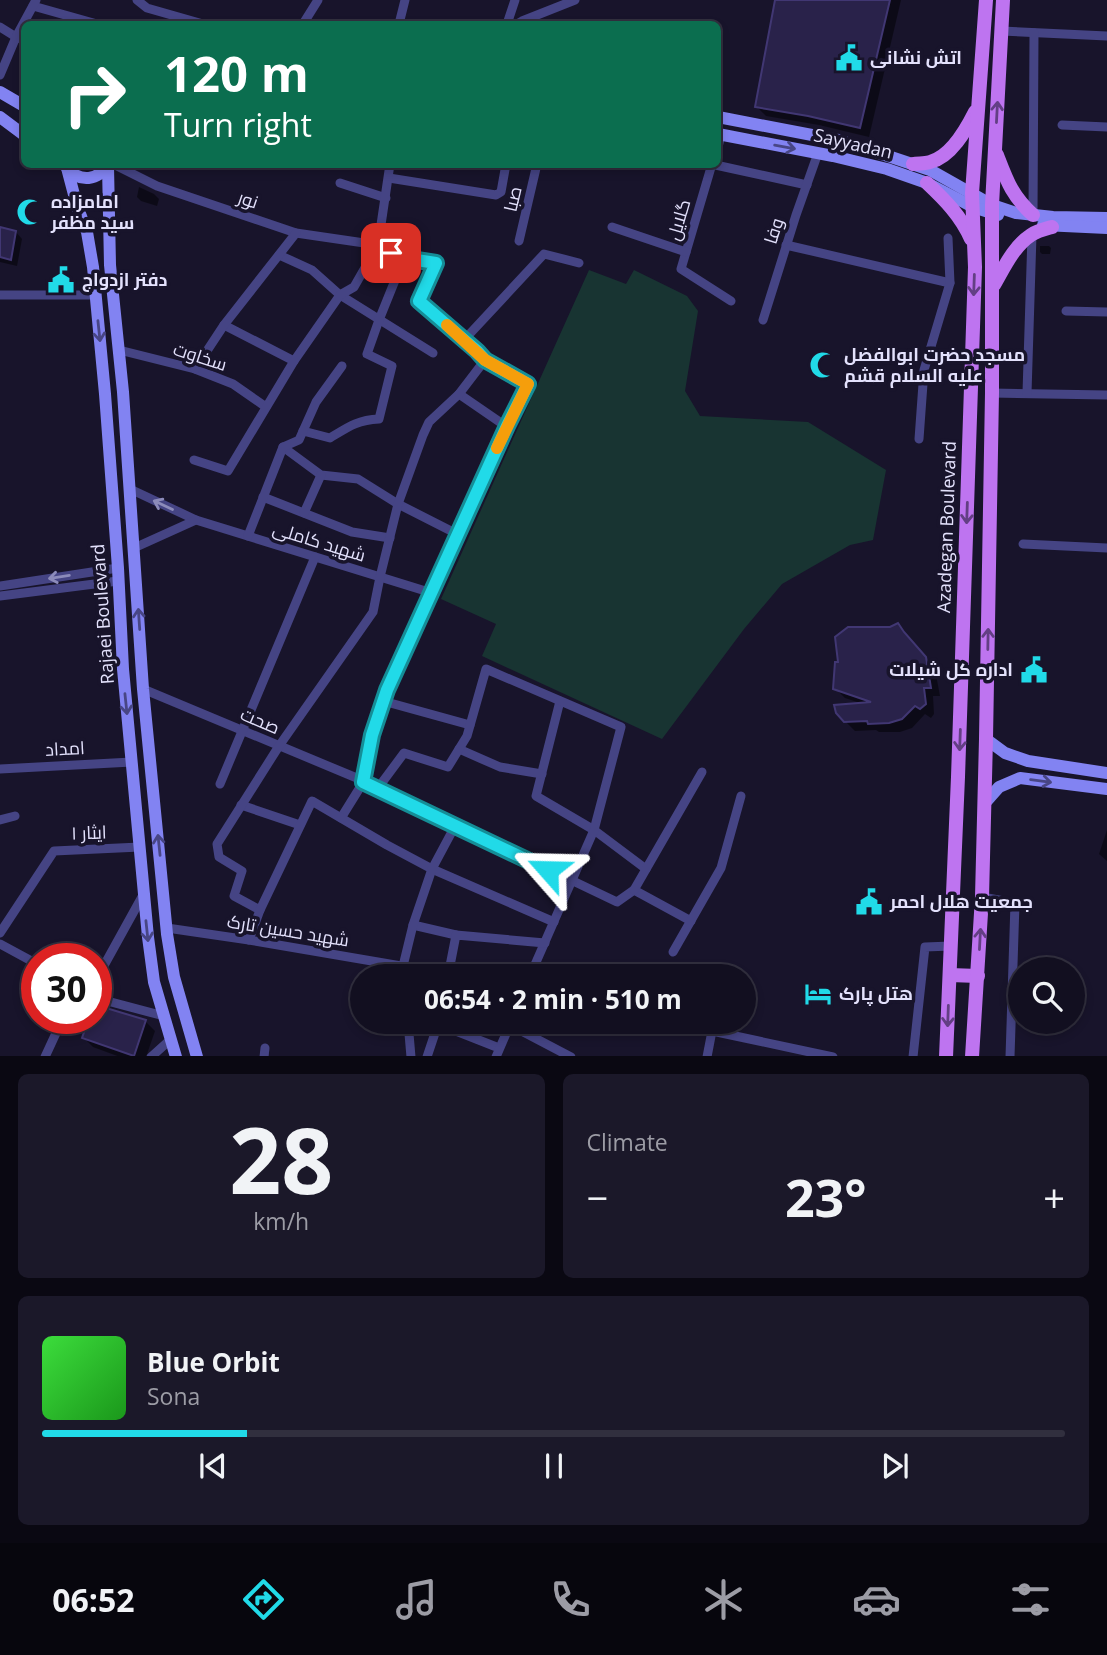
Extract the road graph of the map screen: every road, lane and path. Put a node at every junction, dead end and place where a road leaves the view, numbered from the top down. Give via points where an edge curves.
1 (137, 0) edge
2 (318, 0) edge
3 (405, 0) edge
4 (515, 0) edge
5 (575, 0) edge
6 (985, 0) edge
7 (1003, 0) edge
8 (34, 3) edge
9 (27, 21) edge
10 (81, 21) edge
11 (180, 21) edge
12 (305, 21) edge
13 (400, 21) edge
14 (508, 21) edge
15 (522, 21) edge
16 (0, 27) edge
17 (1002, 32) junction
18 (1034, 33) junction
19 (1107, 36) edge
20 (20, 38) edge
21 (0, 75) edge
22 (0, 92) edge
23 (21, 104) edge
24 (979, 104) junction
25 (721, 118) edge
26 (1, 120) edge
27 (1062, 125) dead end
28 (1107, 127) edge
29 (21, 133) edge
30 (721, 139) edge
31 (838, 140) junction
32 (995, 150) junction
33 (818, 153) junction
34 (833, 156) junction
35 (913, 164) junction
36 (721, 167) edge
37 (67, 168) edge
38 (68, 168) edge
39 (106, 168) edge
40 (109, 168) edge
41 (116, 168) edge
42 (389, 168) edge
43 (505, 168) edge
44 (536, 168) edge
45 (711, 168) edge
46 (388, 177) junction
47 (340, 183) dead end
48 (927, 183) junction
49 (807, 186) junction
50 (386, 198) junction
51 (973, 200) junction
52 (991, 209) junction
53 (1033, 215) junction
54 (1107, 218) edge
55 (1052, 227) junction
56 (612, 228) dead end
57 (1107, 228) edge
58 (296, 233) junction
59 (1032, 235) junction
60 (948, 238) dead end
61 (519, 241) dead end
62 (378, 245) junction
63 (786, 245) junction
64 (975, 247) junction
65 (687, 252) junction
66 (279, 255) junction
67 (404, 258) junction
68 (579, 263) dead end
69 (950, 283) junction
70 (993, 286) junction
71 (0, 295) edge
72 (95, 295) junction
73 (340, 295) junction
74 (731, 301) dead end
75 (1066, 311) dead end
76 (1107, 312) edge
77 (379, 320) junction
78 (763, 320) dead end
79 (224, 325) junction
80 (464, 340) junction
81 (118, 350) junction
82 (433, 354) dead end
83 (294, 360) junction
84 (485, 360) junction
85 (342, 366) dead end
86 (195, 369) junction
87 (992, 393) junction
88 (1027, 393) junction
89 (459, 394) junction
90 (1107, 395) edge
91 (266, 407) junction
92 (507, 426) junction
93 (303, 431) junction
94 (919, 439) dead end
95 (283, 447) junction
96 (194, 460) dead end
97 (321, 475) junction
98 (968, 486) junction
99 (990, 486) junction
100 (130, 489) junction
101 (263, 497) junction
102 (398, 504) junction
103 (304, 513) junction
104 (196, 520) junction
105 (459, 535) junction
106 (248, 536) junction
107 (390, 538) junction
108 (1023, 544) dead end
109 (134, 548) junction
110 (1107, 548) edge
111 (315, 557) junction
112 (118, 574) junction
113 (380, 577) junction
114 (0, 586) edge
115 (432, 593) junction
116 (0, 596) edge
117 (144, 689) junction
118 (383, 701) junction
119 (560, 701) junction
120 (470, 725) junction
121 (242, 730) junction
122 (986, 739) junction
123 (279, 746) junction
124 (459, 749) junction
125 (150, 761) junction
126 (132, 762) junction
127 (0, 769) edge
128 (702, 772) dead end
129 (1107, 773) edge
130 (542, 774) junction
131 (363, 782) junction
132 (220, 784) dead end
133 (378, 788) junction
134 (1107, 789) edge
135 (741, 796) dead end
136 (984, 804) junction
137 (241, 805) junction
138 (15, 816) dead end
139 (341, 818) junction
140 (0, 820) edge
141 (300, 825) junction
142 (455, 825) junction
143 (594, 830) junction
144 (140, 847) junction
145 (432, 869) junction
146 (646, 869) junction
147 (571, 881) junction
148 (634, 890) junction
149 (144, 894) junction
150 (982, 897) junction
151 (260, 910) junction
152 (0, 911) edge
153 (691, 921) junction
154 (7, 922) junction
155 (554, 922) junction
156 (413, 925) junction
157 (167, 928) junction
158 (0, 933) edge
159 (456, 936) junction
160 (249, 940) junction
161 (0, 943) edge
162 (545, 943) junction
163 (951, 946) junction
164 (112, 951) edge
165 (673, 952) dead end
166 (21, 955) edge
167 (368, 964) edge
168 (405, 964) edge
169 (450, 964) edge
170 (535, 964) edge
171 (950, 975) junction
172 (978, 976) junction
173 (112, 1002) edge
174 (164, 1016) junction
175 (54, 1034) edge
176 (409, 1034) edge
177 (434, 1034) edge
178 (461, 1034) edge
179 (505, 1034) edge
180 (530, 1034) edge
181 (170, 1039) junction
182 (498, 1052) edge
183 (44, 1056) edge
184 (151, 1056) edge
185 (176, 1056) edge
186 (197, 1056) edge
187 (411, 1056) edge
188 (427, 1056) edge
189 (571, 1056) edge
190 (706, 1056) edge
191 (832, 1056) edge
192 (913, 1056) edge
193 (946, 1056) edge
194 (972, 1056) edge
195 (1010, 1056) edge

1 - 11 street
2 - 12 street
3 - 13 street
4 - 14 street
5 - 15 street
6 - 24 main road, Azadegan Boulevard
7 - 17 main road
8 - 9 street
8 - 10 street
16 - 20 street
17 - 18 street
32 -> 17 main road
18 - 19 street
18 - 53 street
20 - 21 street
22 - 23 main road
24 - 35 main road via 964,134 948,151 932,162
24 - 51 main road, Azadegan Boulevard
25 - 31 main road, Sayyadan
26 - 29 main road
27 - 28 street
30 -> 33 main road, Sayyadan
31 - 34 main road
31 - 35 main road, Sayyadan
32 - 52 main road
32 - 53 main road via 1019,203
33 - 34 main road, Sayyadan
33 - 49 street, وفا
34 - 48 main road, Sayyadan
35 - 51 main road, Sayyadan via 930,170
36 - 49 street
37 - 72 main road, Rajaei Boulevard via 87,232
38 - 39 main road via 88,179
40 - 81 main road, Rajaei Boulevard via 110,265
41 - 58 street, نور
42 - 46 street
43 - 46 street via 501,192 496,195
44 - 61 street, صبا
45 - 65 street, گلایل
46 - 50 street
47 - 50 street
48 - 51 main road, Sayyadan
48 - 64 main road via 964,223
49 - 63 street, وفا
50 - 62 street
51 - 52 main road
51 - 64 main road, Azadegan Boulevard
52 - 53 main road
52 - 55 main road via 1020,222
52 - 70 main road
53 - 54 main road
55 - 57 main road
55 - 59 main road
56 - 65 street
58 - 62 street, نور
58 - 66 street
59 - 70 main road via 1010,256
59 - 88 street
60 - 69 street
62 - 67 street, نور
62 - 73 street via 354,287
63 - 69 street
63 - 78 street, وفا
64 -> 98 main road, Azadegan Boulevard
65 - 74 street, گلایل via 681,269
66 - 73 street via 312,270
66 - 79 street
67 - 77 street
67 - 80 street, نور via 436,263 419,301
68 - 80 street via 544,254
69 - 94 street via 924,370
70 - 87 main road
71 - 72 street
72 -> 112 main road, Rajaei Boulevard
73 - 77 street
73 - 83 street
75 - 76 street
77 - 82 street
77 - 93 street via 367,354 392,366 379,419 355,422 330,438
79 - 83 street
79 - 86 street
80 - 84 street
81 - 86 street, سخاوت
81 - 100 main road, Rajaei Boulevard
83 - 91 street
84 - 89 street
84 - 92 street via 528,384
85 - 93 street via 316,402
86 - 91 street, سخاوت via 233,384
87 - 88 street
87 - 99 main road
88 - 90 street
89 - 92 street
89 - 102 street via 429,422
91 - 96 street via 228,471
92 - 105 street
93 - 95 street via 299,440
95 - 97 street
95 - 101 street
97 - 102 street via 358,479
97 - 103 street
98 - 99 main road
98 -> 163 main road, Azadegan Boulevard
122 -> 99 main road
104 -> 100 street, شهید کاملی
100 - 109 main road, Rajaei Boulevard
101 - 103 street
101 - 106 street
102 - 105 street
102 - 107 street
103 - 107 street via 352,532
104 - 106 street, شهید کاملی
104 - 109 street
105 - 115 street
106 - 111 street, شهید کاملی
107 - 113 street
108 - 110 street
117 -> 109 main road, Rajaei Boulevard
111 - 113 street, شهید کاملی
111 - 121 street
112 -> 114 street
112 - 116 street
112 -> 126 main road, Rajaei Boulevard
113 - 115 street, شهید کاملی
113 - 123 street via 373,611
115 - 118 street
117 - 121 street, صحت
117 - 125 main road, Rajaei Boulevard
118 - 120 street
118 - 131 street
119 - 120 street via 486,669
119 - 130 street
119 - 143 street via 621,727
120 - 124 street
121 - 123 street, صحت
121 - 132 street
122 - 129 main road via 1005,753 1028,761
122 - 136 main road
123 - 131 street, صحت
123 - 137 street
124 - 130 street via 500,768
124 - 133 street via 448,767 404,753
125 - 126 main road
157 -> 125 main road, Rajaei Boulevard
126 - 127 street, امداد
126 - 144 main road, Rajaei Boulevard
128 - 146 street
130 - 143 street via 536,796
131 - 133 street, صحت
131 - 139 street
133 - 142 street, صحت
136 -> 134 main road via 999,787 1020,778
135 - 153 street via 721,868
136 - 150 main road
137 - 141 street
137 - 151 street via 217,844 219,857 242,871 234,896
138 - 140 street
139 - 141 street via 312,801
139 - 145 street
141 - 151 street
142 - 145 street
142 - 147 street, صحت
143 - 146 street
143 - 147 street
144 - 149 main road, Rajaei Boulevard
144 - 154 street, ایثار ۱ via 54,851
145 - 155 street
145 - 156 street
146 - 148 street
147 - 148 street, صحت via 617,902
147 - 155 street
148 - 153 street
149 - 164 street
149 -> 174 main road, Rajaei Boulevard via 154,982
172 -> 150 main road
150 - 195 street via 1016,903
151 - 160 street
152 - 154 street
153 - 165 street
154 - 158 street, ایثار ۱
155 - 162 street
156 - 159 street
156 - 168 street
157 - 160 street, شهید حسین تارک
157 - 186 main road, Rajaei Boulevard via 174,977
159 - 162 street
159 - 169 street
160 - 167 street, شهید حسین تارک
161 - 166 street
162 - 170 street
163 - 171 main road, Azadegan Boulevard
163 - 192 street via 925,947
171 - 172 main road
171 -> 193 main road, Azadegan Boulevard
172 - 194 main road
173 - 174 street
174 - 181 main road, Rajaei Boulevard
175 - 183 street
176 - 187 street
177 - 188 street
178 - 182 street
179 - 182 street
180 - 189 street
181 - 184 street
181 - 185 main road, Rajaei Boulevard
190 - 191 street via 712,1031

